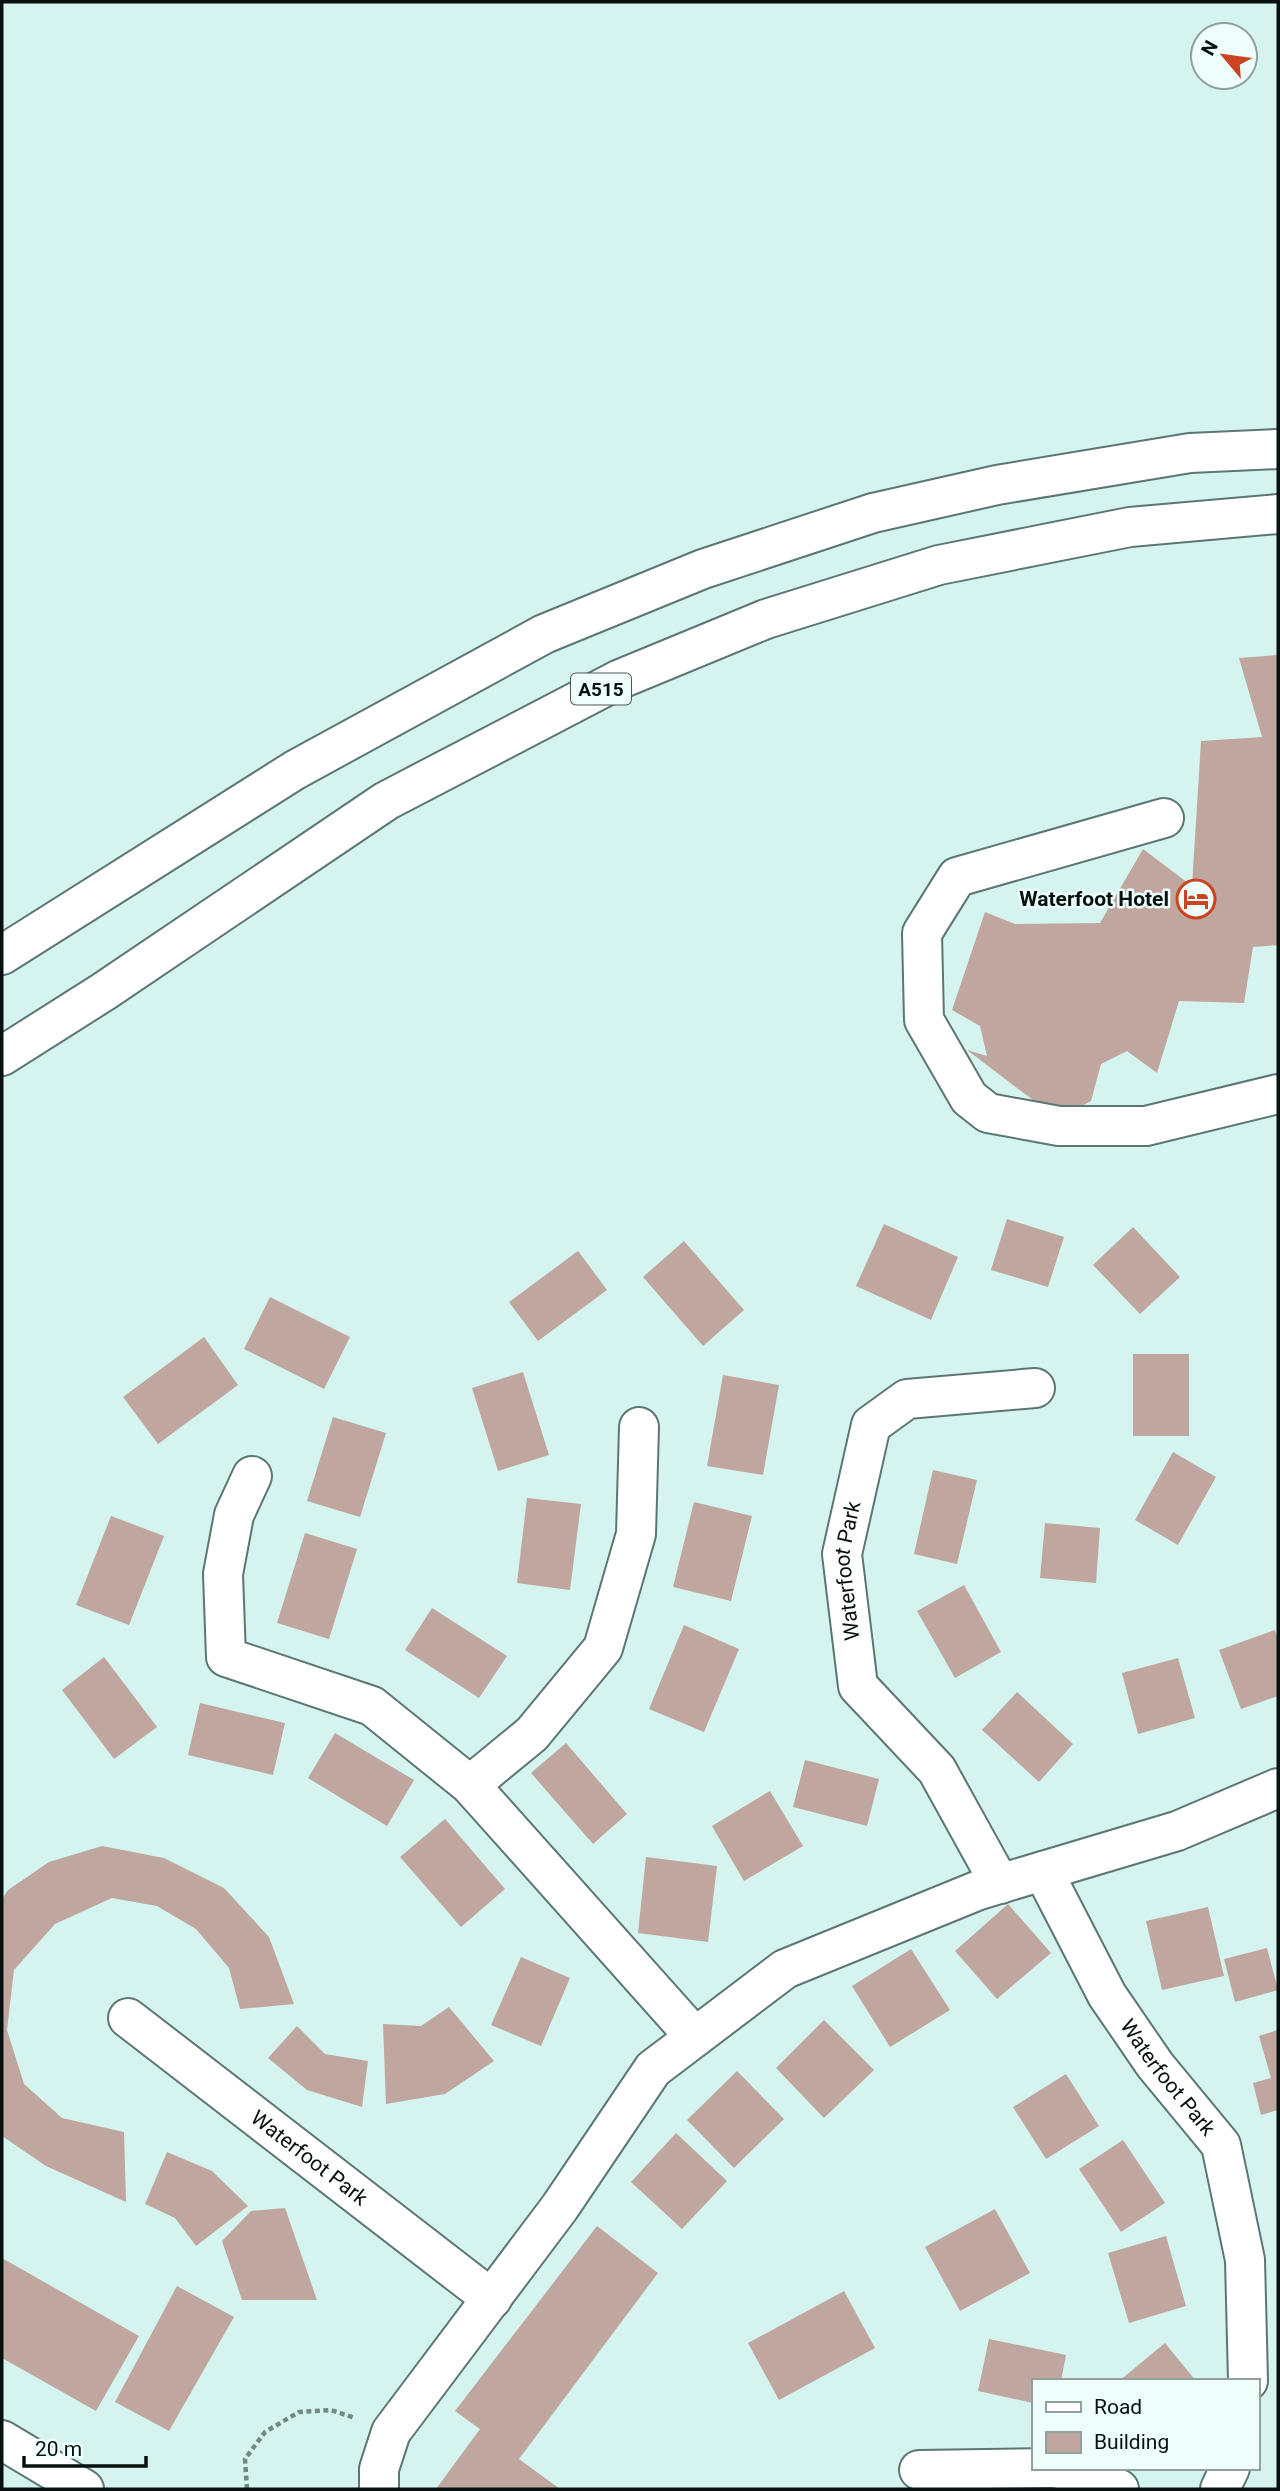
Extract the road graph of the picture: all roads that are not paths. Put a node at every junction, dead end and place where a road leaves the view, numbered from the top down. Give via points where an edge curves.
1 (1278, 450) edge
2 (1278, 514) edge
3 (1164, 818) dead end
4 (2, 955) edge
5 (2, 1056) edge
6 (1278, 1094) edge
7 (1035, 1388) dead end
8 (639, 1427) dead end
9 (253, 1476) dead end
10 (470, 1785) junction
11 (1278, 1788) edge
12 (1043, 1871) junction
13 (1000, 1884) junction
14 (128, 2018) dead end
15 (695, 2038) junction
16 (492, 2299) junction
17 (1248, 2379) edge
18 (2, 2440) edge
19 (1032, 2468) edge
20 (919, 2470) dead end
21 (1062, 2470) edge
22 (1229, 2470) edge
23 (84, 2489) edge
24 (379, 2489) edge
25 (1118, 2489) edge
26 (1220, 2489) edge

1 - 4 main road via 1191,453 996,485 873,513 703,569 544,634 295,770
2 - 5 main road, A515 via 1130,527 939,565 766,618 618,680 386,801
3 - 6 main road via 957,877 922,933 923,1020 969,1098 988,1113 1059,1126 1146,1126
7 - 13 main road, Waterfoot Park via 907,1399 871,1425 842,1554 858,1686 937,1770
8 - 10 main road via 636,1534 603,1648 532,1734
9 - 10 main road via 234,1514 223,1574 226,1657 372,1706
10 - 15 main road
11 - 12 main road via 1177,1831
12 - 13 main road
12 - 17 main road, Waterfoot Park via 1108,1995 1155,2065 1221,2145 1245,2260
13 - 15 main road via 785,1969
14 - 16 main road, Waterfoot Park
15 - 16 main road via 653,2069
16 - 24 main road via 391,2432 379,2469
18 - 23 main road
19 - 20 main road
21 - 25 main road
22 - 26 main road

